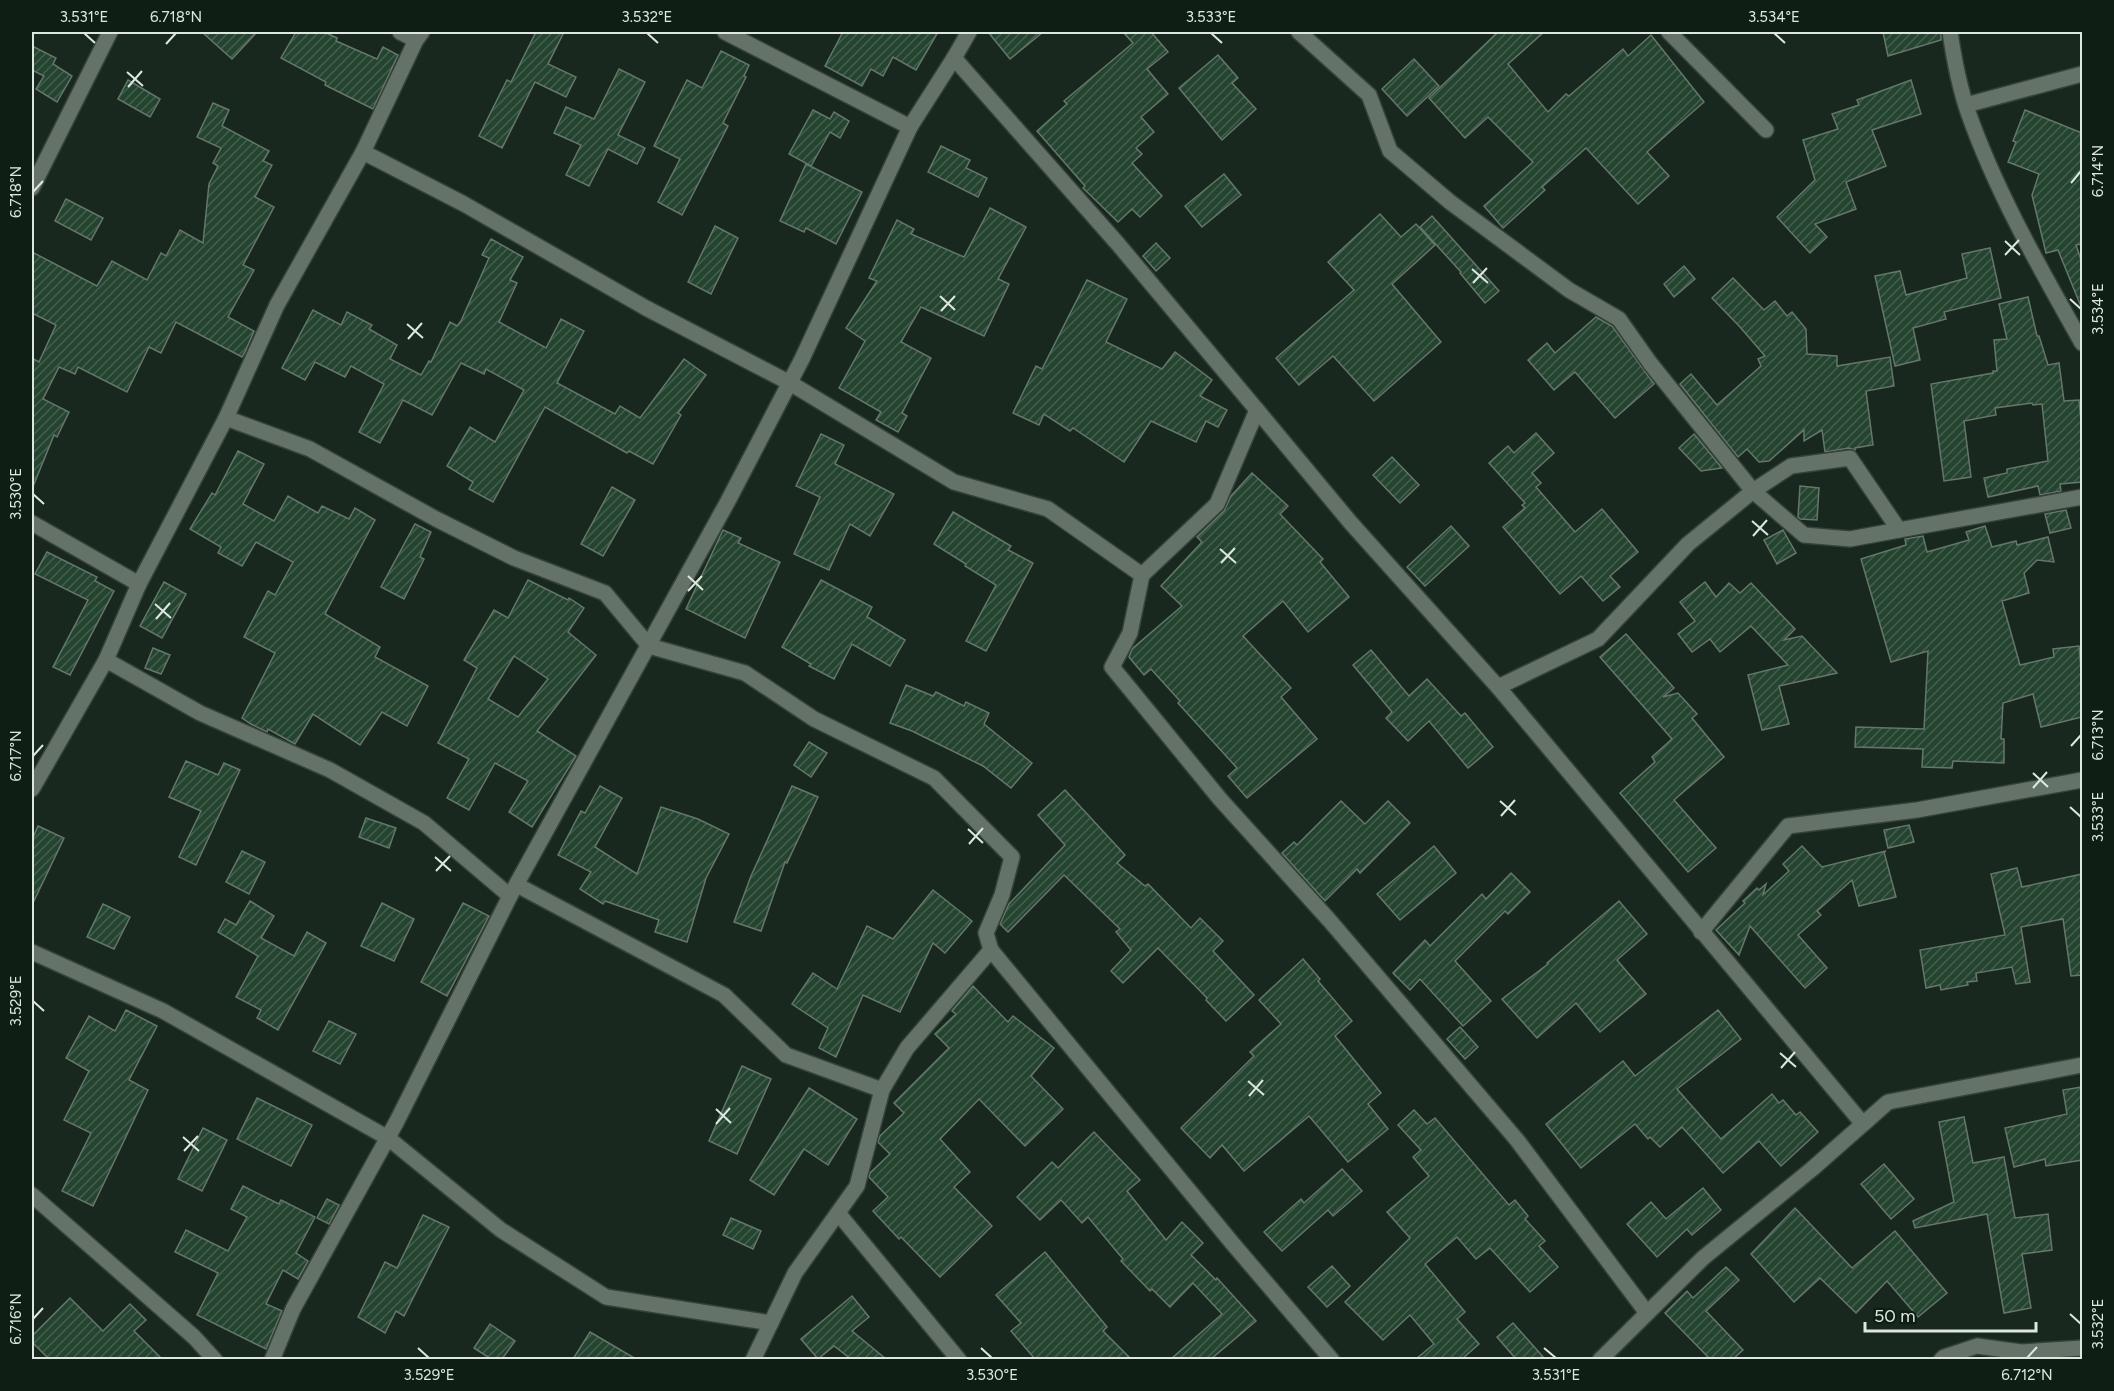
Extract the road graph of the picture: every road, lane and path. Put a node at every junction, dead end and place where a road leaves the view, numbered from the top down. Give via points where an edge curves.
1 (110, 32) edge
2 (400, 32) edge
3 (725, 32) edge
4 (969, 32) edge
5 (1299, 32) edge
6 (1669, 32) edge
7 (1950, 32) edge
8 (419, 36) edge
9 (954, 58) junction
10 (2082, 74) edge
11 (1966, 105) junction
12 (910, 127) junction
13 (1766, 130) dead end
14 (363, 152) junction
15 (32, 188) edge
16 (2082, 344) edge
17 (790, 383) junction
18 (1257, 410) junction
19 (226, 418) junction
20 (1753, 491) junction
21 (2082, 497) edge
22 (32, 523) edge
23 (1899, 530) junction
24 (1142, 575) junction
25 (139, 584) junction
26 (649, 646) junction
27 (105, 660) junction
28 (1498, 687) junction
29 (2082, 780) edge
30 (32, 789) edge
31 (513, 891) junction
32 (1701, 932) junction
33 (992, 950) junction
34 (32, 952) edge
35 (2082, 1065) edge
36 (882, 1090) junction
37 (1863, 1124) junction
38 (388, 1138) junction
39 (32, 1195) edge
40 (838, 1213) junction
41 (1647, 1313) junction
42 (771, 1323) junction
43 (2082, 1348) edge
44 (215, 1359) edge
45 (272, 1359) edge
46 (753, 1359) edge
47 (959, 1359) edge
48 (1332, 1359) edge
49 (1600, 1359) edge
50 (1941, 1359) edge

1 - 15 street
2 - 8 street
3 - 12 street
4 - 9 street
5 - 20 street via 1369,95 1390,151 1450,202 1569,290 1620,320
6 - 13 street
7 - 11 street
8 - 14 street
9 - 12 street
9 - 18 street via 1119,244
10 - 11 street
11 - 16 street via 2012,217
12 - 17 street
14 - 17 street
14 - 19 street via 277,305
17 - 24 street via 954,482 1048,509
17 - 26 street
18 - 24 street via 1217,504
18 - 28 street via 1350,522
19 - 25 street
19 - 26 street via 310,448 514,558 605,593
20 - 23 street via 1804,535 1850,539
20 - 23 street via 1791,466 1850,458
20 - 28 street via 1688,544 1598,639
21 - 23 street
22 - 25 street
24 - 41 street via 1130,633 1112,667 1220,799 1517,1140
25 - 27 street
26 - 31 street
26 - 33 street via 745,674 814,719 934,778 1012,856 1002,895 986,933
27 - 30 street
27 - 31 street via 200,713 330,770 424,823
28 - 32 street
29 - 32 street via 1917,810 1788,826
31 - 36 street via 724,995 786,1055
31 - 38 street
32 - 37 street
33 - 36 street via 907,1048
33 - 48 street
34 - 38 street via 163,1011
35 - 37 street via 1888,1102
36 - 40 street via 857,1186
37 - 41 street via 1703,1258
38 - 42 street via 501,1230 606,1297
38 - 45 street via 293,1310
39 - 44 street
40 - 42 street via 795,1273
40 - 47 street
41 - 49 street
42 - 46 street
43 - 50 street via 2021,1352 1977,1346

